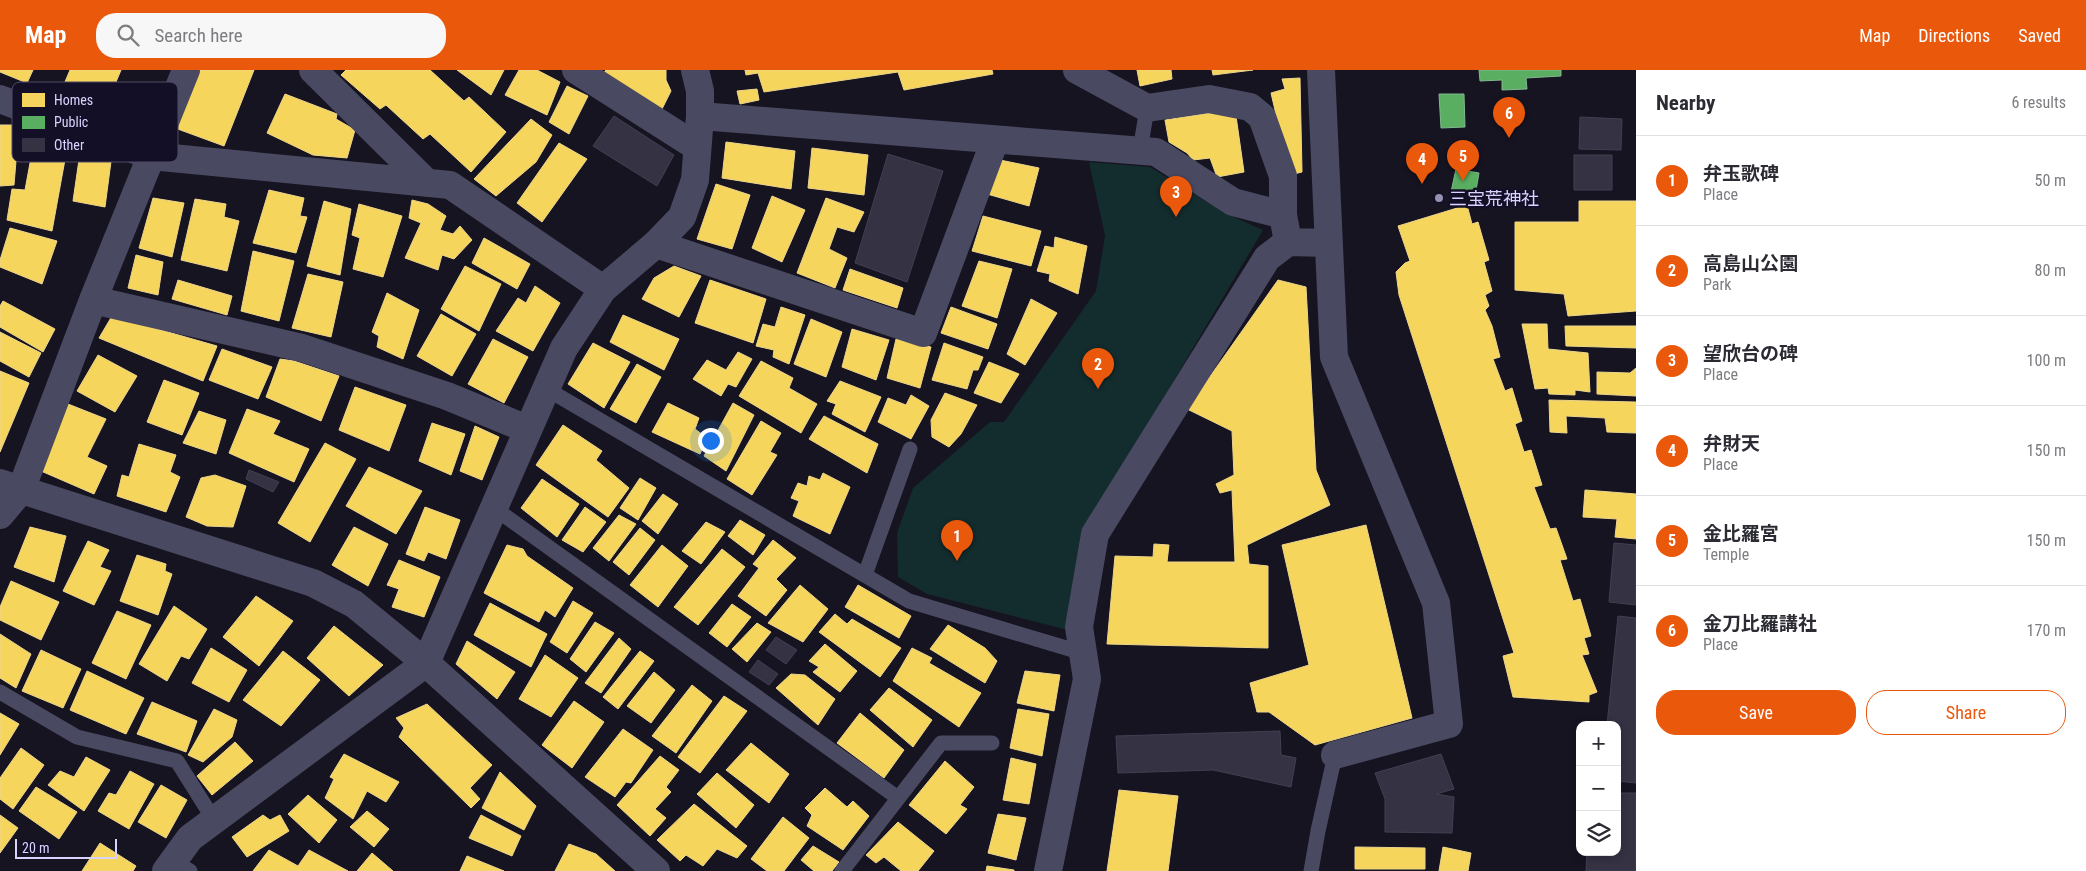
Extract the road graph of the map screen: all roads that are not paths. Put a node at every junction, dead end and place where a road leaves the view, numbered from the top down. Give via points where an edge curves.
1 (186, 70) edge
2 (313, 70) edge
3 (576, 70) edge
4 (695, 70) edge
5 (1077, 70) edge
6 (1321, 70) edge
7 (178, 90) edge
8 (0, 99) edge
9 (12, 104) edge
10 (1147, 111) junction
11 (700, 116) junction
12 (995, 140) junction
13 (1142, 144) junction
14 (697, 147) junction
15 (178, 159) edge
16 (149, 162) edge
17 (426, 183) junction
18 (1283, 215) junction
19 (1288, 242) junction
20 (1329, 243) junction
21 (656, 244) junction
22 (603, 290) junction
23 (93, 300) junction
24 (545, 388) junction
25 (527, 429) junction
26 (910, 449) dead end
27 (10, 486) edge
28 (494, 508) junction
29 (0, 515) edge
30 (865, 575) junction
31 (1083, 653) junction
32 (426, 663) junction
33 (0, 692) edge
34 (992, 744) dead end
35 (1335, 755) joint
36 (898, 798) junction
37 (214, 820) junction
38 (176, 868) edge
39 (656, 871) edge
40 (842, 871) edge
41 (1048, 871) edge
42 (1311, 871) edge

1 - 7 street
2 - 17 street
3 - 14 street
4 - 11 street via 700,91
5 - 10 street
6 - 20 street
8 - 9 street
10 - 13 lane
10 - 18 street via 1209,99 1250,107 1262,117 1283,176
11 - 12 street
11 - 14 street
12 - 13 street
12 - 21 street via 923,333
13 - 18 street via 1233,202
14 - 21 street via 695,180 682,217
15 - 17 street
16 - 23 street
17 - 22 street via 450,185
18 - 19 street
19 - 20 street
19 - 31 street via 1267,258 1095,534 1079,627
20 - 35 street via 1334,357 1436,603 1449,724
21 - 22 street
22 - 24 street via 564,348
23 - 25 street via 302,348 446,396
23 - 27 street
24 - 25 street
24 - 30 lane
25 - 28 street
26 - 30 lane
27 - 29 street
27 - 32 street via 313,583 354,604
28 - 32 street
28 - 36 lane
30 - 31 lane via 909,601
31 - 41 street via 1087,679
32 - 37 street
32 - 39 street
33 - 37 lane via 77,737 177,761
34 - 36 lane via 941,742
35 - 42 lane
36 - 40 lane
37 - 38 street via 190,838

